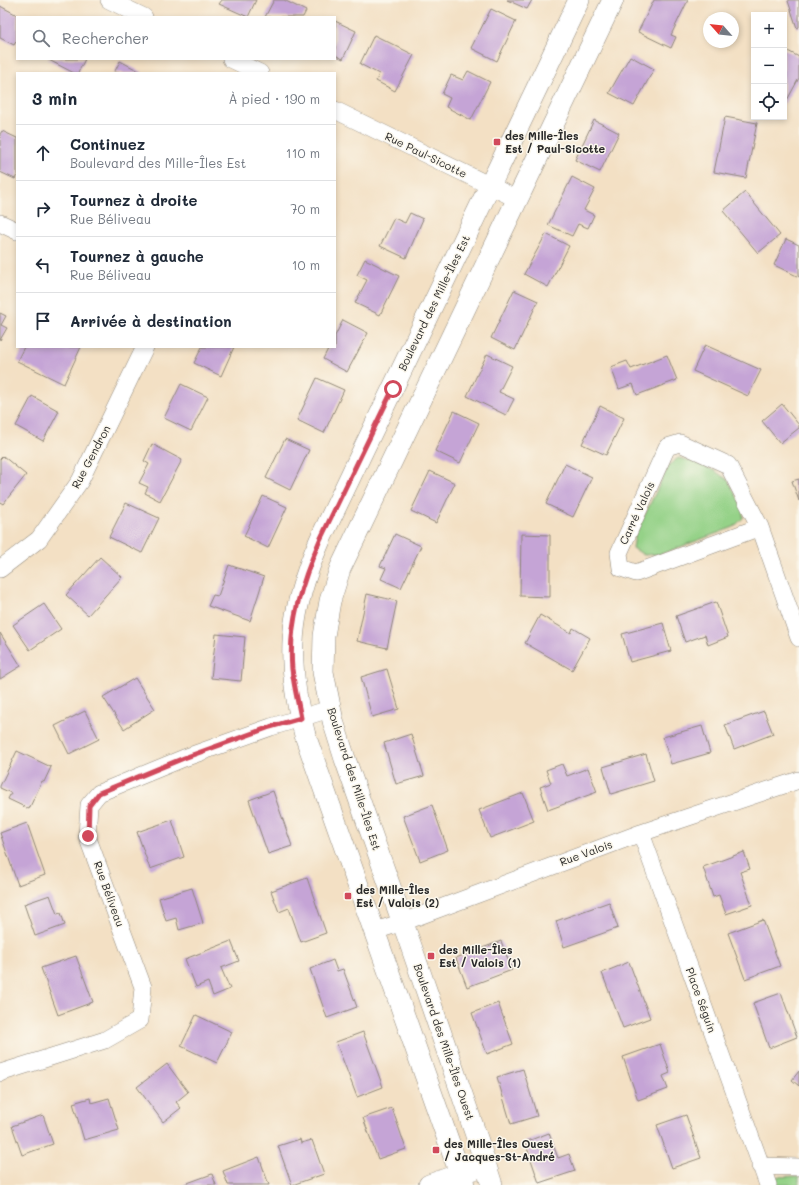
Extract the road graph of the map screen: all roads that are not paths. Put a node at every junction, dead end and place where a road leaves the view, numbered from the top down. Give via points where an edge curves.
1 (109, 0) edge
2 (580, 0) edge
3 (613, 0) edge
4 (142, 16) edge
5 (233, 60) edge
6 (258, 72) edge
7 (336, 110) edge
8 (490, 186) junction
9 (517, 199) junction
10 (0, 223) edge
11 (16, 231) edge
12 (146, 348) edge
13 (760, 527) junction
14 (0, 569) edge
15 (799, 638) edge
16 (330, 709) junction
17 (301, 718) junction
18 (799, 780) edge
19 (641, 833) junction
20 (402, 922) junction
21 (375, 931) junction
22 (0, 1073) edge
23 (486, 1165) junction
24 (760, 1166) junction
25 (799, 1167) edge
26 (462, 1179) edge
27 (429, 1185) edge
28 (492, 1185) edge
29 (768, 1185) edge

1 - 4 street
2 - 8 street, Boulevard des Mille-Îles Est
3 - 9 street, Boulevard des Mille-Îles Est
5 - 6 street
7 - 8 street, Rue Paul-Sicotte
8 - 9 street, Rue Paul-Sicotte
8 - 17 street, Boulevard des Mille-Îles Est via 307,570 298,602 292,651 294,681
9 - 16 street, Boulevard des Mille-Îles Est via 336,580 323,644 324,672
10 - 11 street
12 - 14 street, Rue Gendron via 80,481 39,539
13 - 13 street, Carré Valois via 728,465 680,443 667,447 618,553 621,568 636,573
13 - 15 street, Carré Valois
16 - 17 street, Rue Béliveau
16 - 20 street, Boulevard des Mille-Îles Est
17 - 21 street, Boulevard des Mille-Îles Est via 311,753
17 - 22 street, Rue Béliveau via 184,758 99,793 89,806 88,836 143,987 140,1020 105,1040
18 - 19 street, Rue Valois
19 - 20 street, Rue Valois
19 - 24 street, Place Séguin
20 - 21 street, Rue Valois
20 - 23 street, Boulevard des Mille-Îles Ouest
21 - 26 street
23 - 26 street
23 - 28 street, Boulevard des Mille-Îles Ouest
24 - 25 street
24 - 29 street, Place Séguin
26 - 27 street

